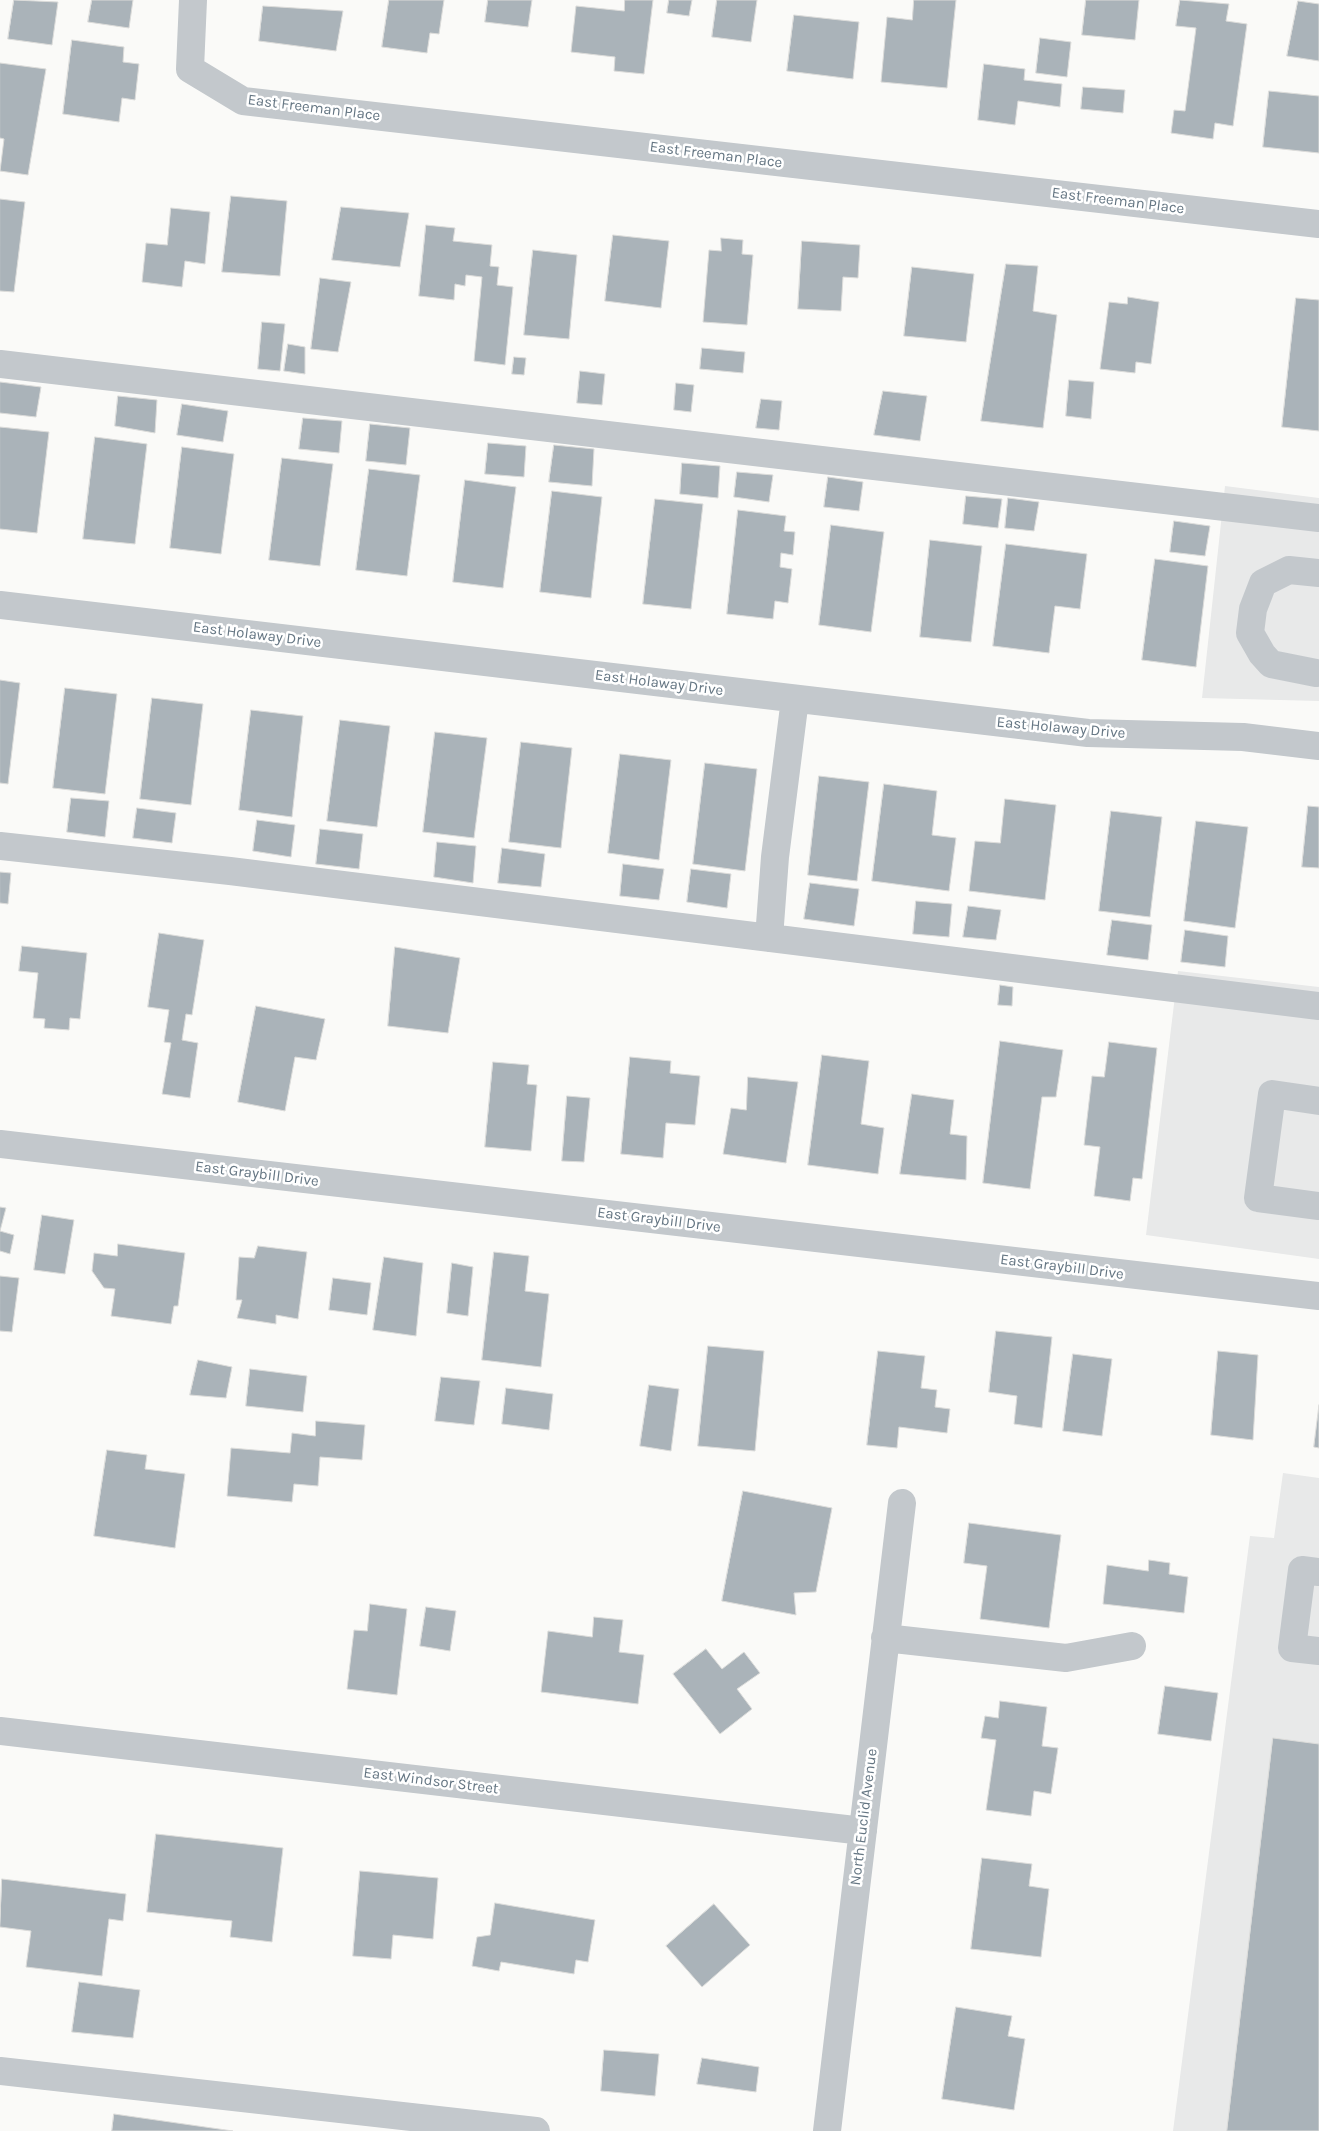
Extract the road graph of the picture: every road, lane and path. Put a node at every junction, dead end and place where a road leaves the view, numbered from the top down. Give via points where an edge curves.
1 (193, 0) edge
2 (1319, 224) edge
3 (0, 364) edge
4 (1319, 518) edge
5 (1319, 573) edge
6 (0, 605) edge
7 (1316, 673) dead end
8 (795, 699) junction
9 (1319, 746) edge
10 (0, 846) edge
11 (770, 938) junction
12 (1319, 1006) edge
13 (1319, 1101) edge
14 (0, 1144) edge
15 (1319, 1206) edge
16 (1319, 1296) edge
17 (902, 1503) dead end
18 (1319, 1572) edge
19 (885, 1638) junction
20 (1132, 1646) dead end
21 (1319, 1651) edge
22 (0, 1730) edge
23 (863, 1831) junction
24 (0, 2071) edge
25 (536, 2131) edge
26 (827, 2131) edge

1 - 2 street, East Freeman Place via 190,69 243,101
3 - 4 street
5 - 7 street via 1289,570 1263,583 1253,609 1250,633 1270,664
6 - 8 street, East Holaway Drive
8 - 9 street, East Holaway Drive via 1088,733 1243,737
8 - 11 street via 774,857
10 - 11 street
11 - 12 street
13 - 15 street via 1272,1094 1258,1198
14 - 16 street, East Graybill Drive
17 - 19 street, North Euclid Avenue
18 - 21 street via 1302,1570 1292,1648
19 - 20 street via 1066,1658
19 - 23 street, North Euclid Avenue
22 - 23 street, East Windsor Street
23 - 26 street, North Euclid Avenue
24 - 25 street

